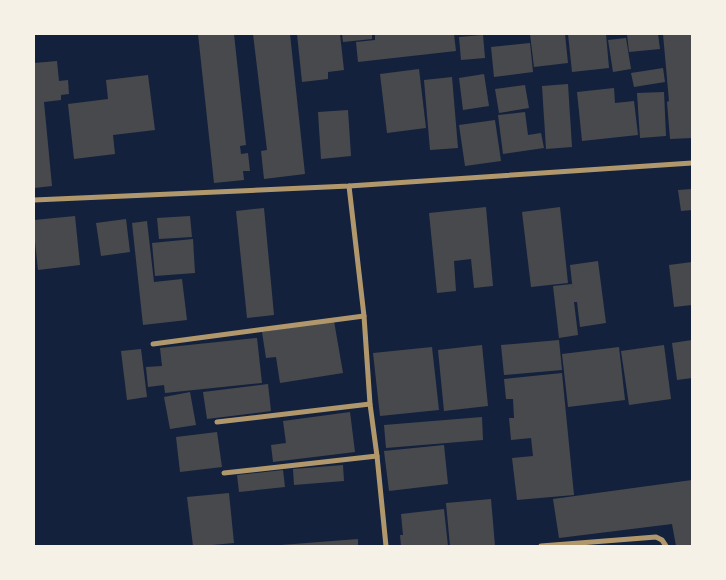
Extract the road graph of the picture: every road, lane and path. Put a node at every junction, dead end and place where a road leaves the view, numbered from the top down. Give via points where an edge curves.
1 (692, 163) edge
2 (349, 186) junction
3 (34, 200) edge
4 (364, 316) junction
5 (154, 344) dead end
6 (370, 404) junction
7 (217, 422) dead end
8 (377, 456) junction
9 (224, 473) dead end
10 (386, 546) edge
11 (541, 546) edge
12 (666, 546) edge

1 - 2 street
2 - 3 street
2 - 4 street
4 - 5 street
4 - 6 street
6 - 7 street
6 - 8 street
8 - 9 street
8 - 10 street
11 - 12 street via 656,538

